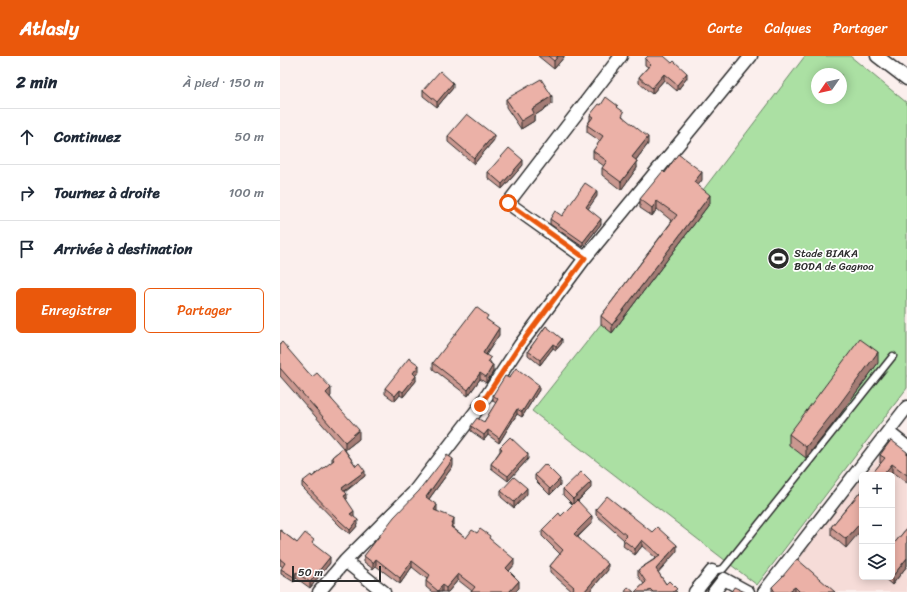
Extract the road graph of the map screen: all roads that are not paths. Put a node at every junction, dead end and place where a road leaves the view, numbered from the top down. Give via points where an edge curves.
1 (621, 56) edge
2 (751, 56) edge
3 (877, 56) edge
4 (907, 79) edge
5 (585, 258) junction
6 (893, 356) dead end
7 (907, 407) edge
8 (888, 432) junction
9 (907, 447) edge
10 (345, 561) junction
11 (720, 573) junction
12 (320, 592) edge
13 (384, 592) edge
14 (695, 592) edge
15 (714, 592) edge
16 (748, 592) edge
17 (764, 592) edge

1 - 5 street via 508,203
2 - 5 street
3 - 4 street
5 - 10 street via 520,345 480,406 413,494
6 - 11 lane
7 - 8 street
8 - 9 street
8 - 17 street
10 - 12 street
10 - 13 street
11 - 14 street
11 - 15 street
11 - 16 street

